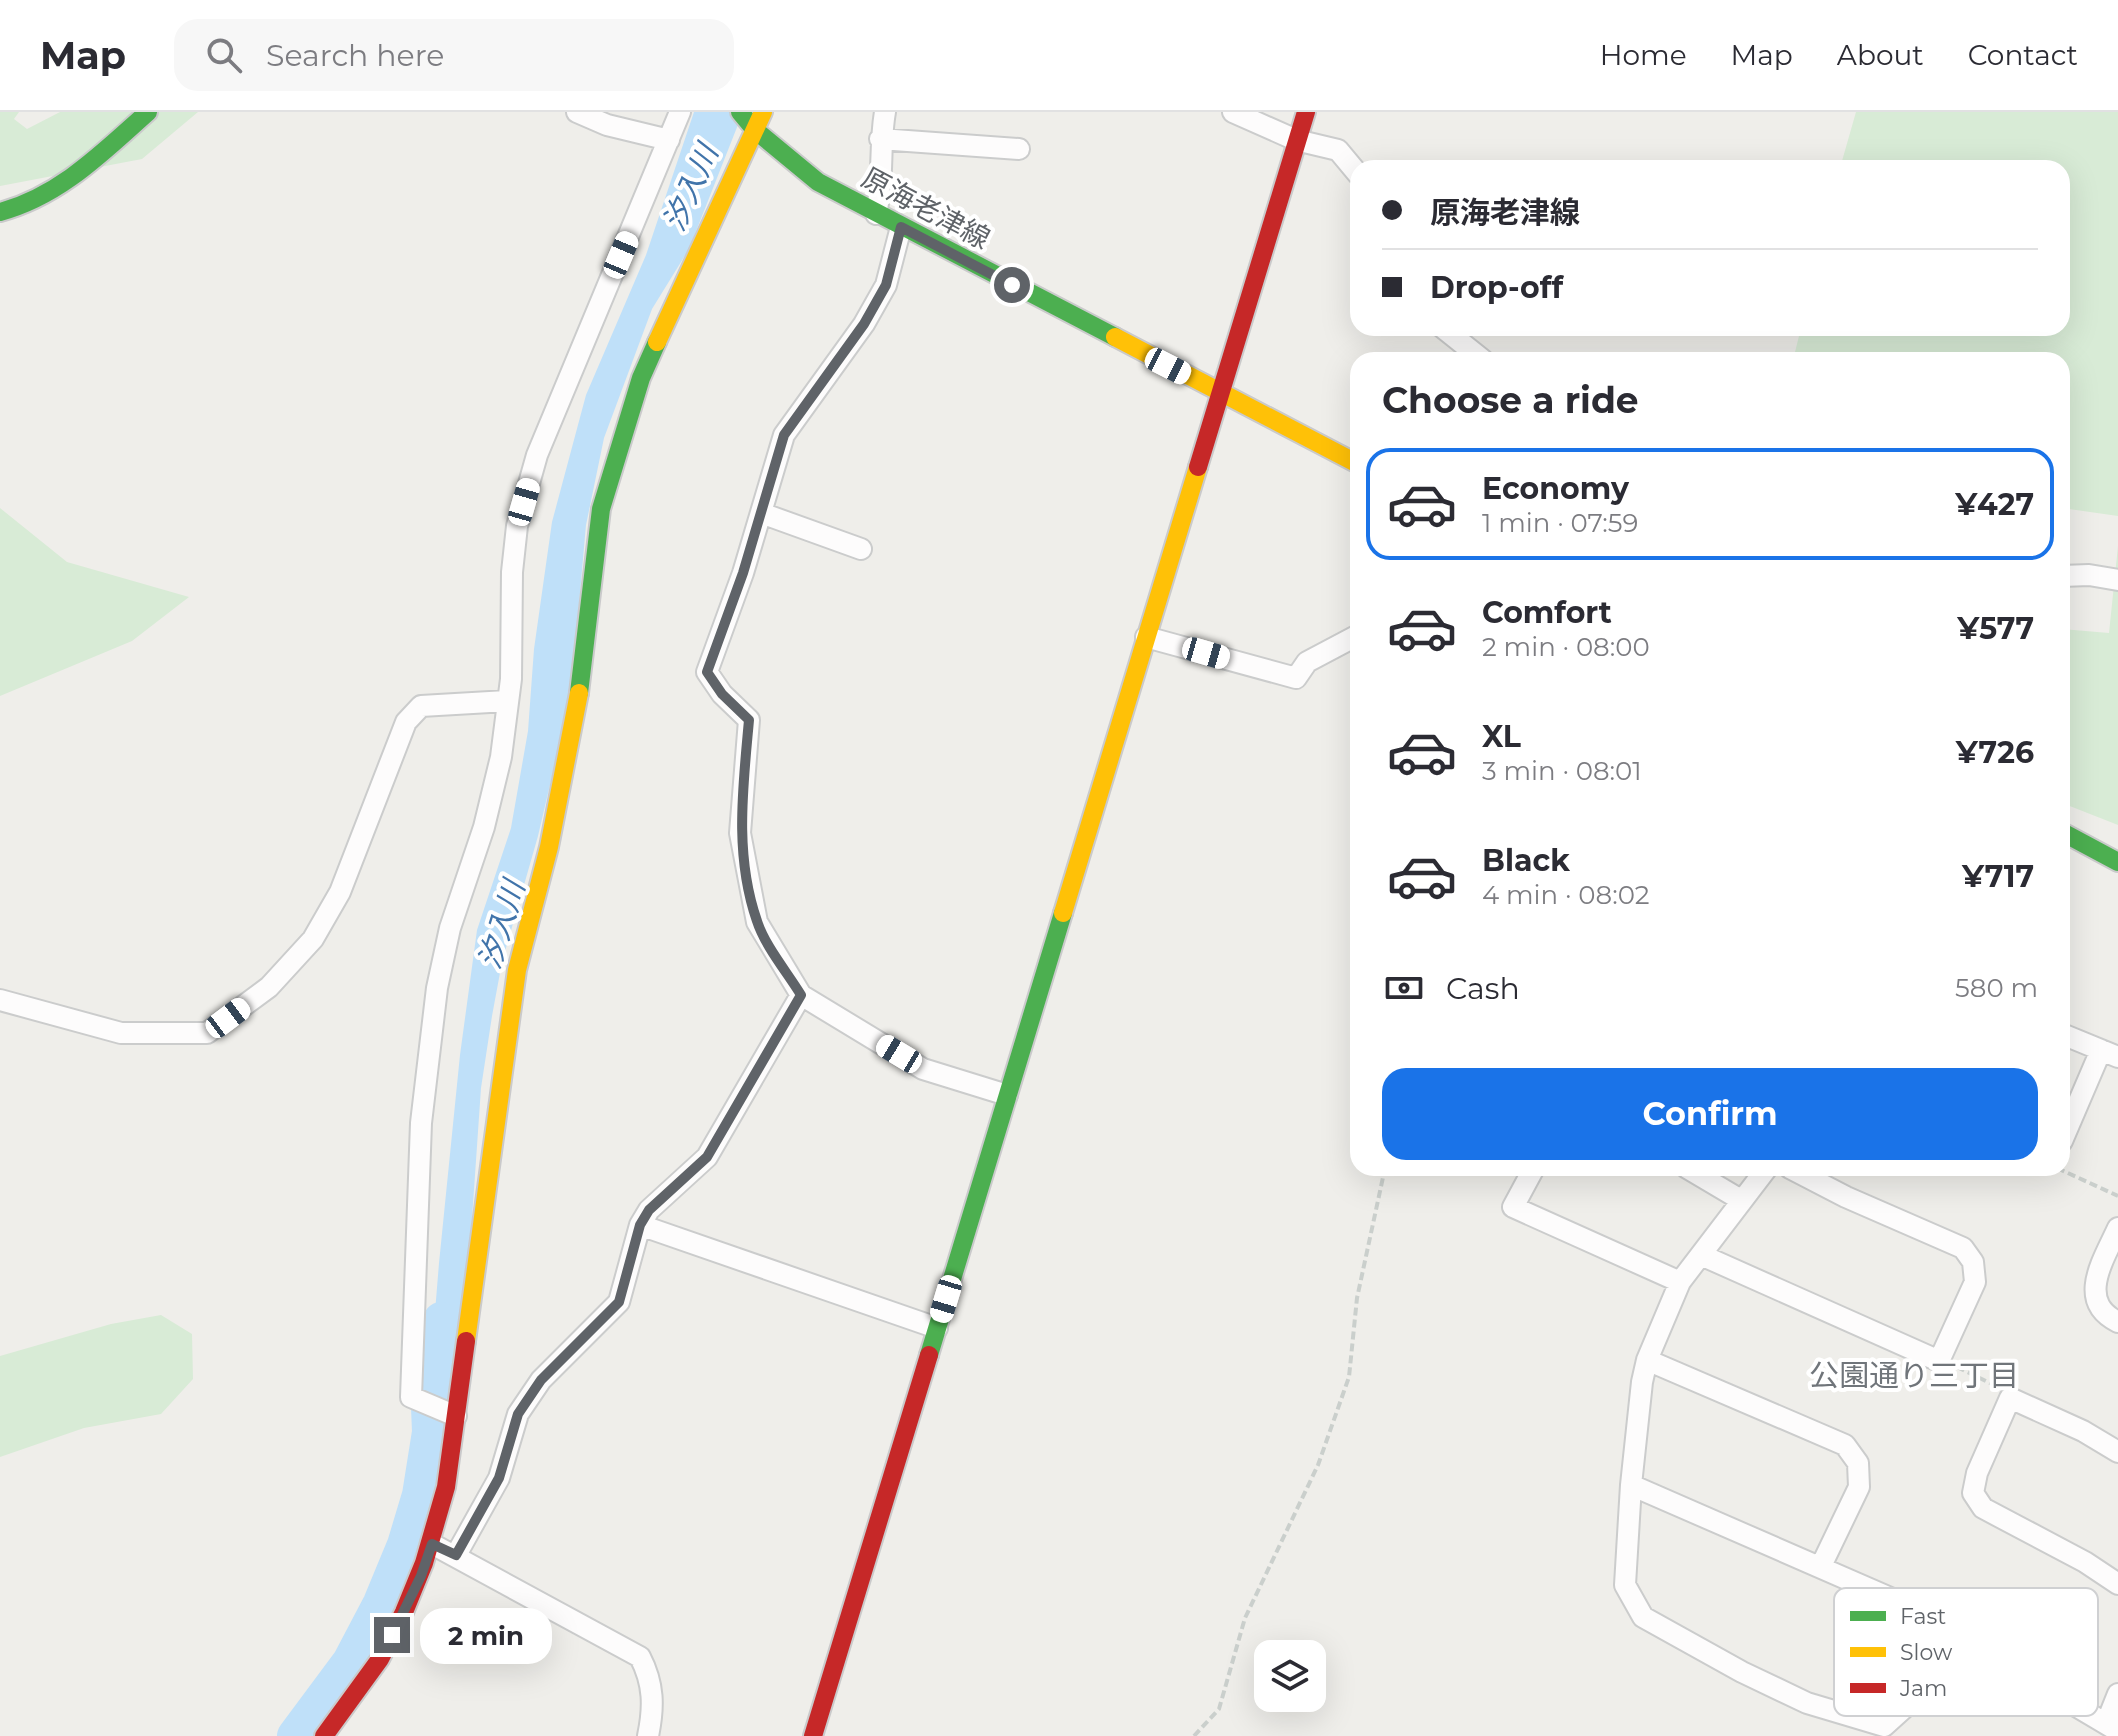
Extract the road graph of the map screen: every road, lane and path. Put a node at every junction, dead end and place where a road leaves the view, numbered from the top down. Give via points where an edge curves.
1 (148, 112) edge
2 (577, 112) edge
3 (680, 112) edge
4 (885, 112) edge
5 (1233, 112) edge
6 (1306, 112) edge
7 (752, 119) edge
8 (880, 139) junction
9 (669, 140) junction
10 (1296, 140) junction
11 (1019, 149) dead end
12 (1350, 164) edge
13 (0, 212) edge
14 (876, 214) junction
15 (901, 227) junction
16 (1453, 336) edge
17 (1473, 352) edge
18 (1220, 393) junction
19 (1350, 460) edge
20 (761, 513) junction
21 (861, 549) dead end
22 (2070, 576) edge
23 (2118, 580) edge
24 (1146, 637) junction
25 (1350, 639) edge
26 (507, 701) junction
27 (2070, 836) edge
28 (2118, 862) edge
29 (801, 995) junction
30 (0, 1000) edge
31 (2070, 1037) edge
32 (2110, 1053) edge
33 (1007, 1095) junction
34 (2070, 1126) edge
35 (2070, 1174) edge
36 (1383, 1176) edge
37 (1530, 1176) edge
38 (1700, 1176) edge
39 (1760, 1176) edge
40 (1805, 1176) edge
41 (2118, 1196) edge
42 (1741, 1200) junction
43 (640, 1225) junction
44 (2118, 1228) edge
45 (1701, 1255) junction
46 (1680, 1282) junction
47 (2118, 1322) edge
48 (937, 1328) junction
49 (1647, 1360) junction
50 (1939, 1361) junction
51 (2010, 1398) junction
52 (456, 1416) junction
53 (2118, 1452) edge
54 (1631, 1485) junction
55 (432, 1544) junction
56 (456, 1555) junction
57 (1821, 1566) junction
58 (2118, 1584) edge
59 (1869, 1588) edge
60 (2118, 1694) edge
61 (1834, 1711) edge
62 (1851, 1716) edge
63 (1895, 1716) edge
64 (2094, 1716) edge
65 (2112, 1727) edge
66 (324, 1736) edge
67 (648, 1736) edge
68 (813, 1736) edge
69 (1194, 1736) edge

1 - 13 street via 50,191
2 - 9 street
3 - 9 street
4 - 8 street
5 - 10 street
6 - 10 street
7 - 14 street, 原海老津線 via 818,182
7 - 52 street via 641,378 601,509 576,716 517,970
8 - 11 street
8 - 14 street via 882,188
9 - 26 street via 537,455 517,526
10 - 12 street via 1338,150
10 - 18 street
14 - 15 street, 原海老津線
15 - 18 street, 原海老津線
15 - 20 street via 886,285 784,435
16 - 17 street
18 - 19 street, 原海老津線
18 - 24 street
20 - 21 street
20 - 29 street via 707,672 749,720 740,833 757,922
22 - 23 street
24 - 25 street via 1296,678 1307,662
24 - 33 street
26 - 30 street via 421,706 406,722 340,892 313,939 269,987 207,1033 121,1033
26 - 52 street via 501,757 484,827 450,928 437,988 421,1123 411,1397
27 - 28 street
29 - 33 street via 923,1069
29 - 43 street via 707,1157 649,1210
31 - 32 street
32 - 34 street
33 - 48 street
35 - 41 path
36 - 69 path via 1357,1298 1349,1377 1318,1465 1245,1618 1219,1709
37 - 46 street via 1513,1207
38 - 42 street
39 - 42 street
40 - 50 street via 1963,1248 1973,1262 1975,1282
42 - 45 street
43 - 48 street
43 - 56 street via 619,1302 541,1380 518,1414 499,1478
44 - 47 street via 2094,1293 2104,1315
45 - 46 street
45 - 50 street
46 - 49 street
48 - 68 street
49 - 54 street
49 - 57 street via 1845,1445 1858,1463 1859,1487
50 - 51 path via 2001,1388
51 - 53 street
51 - 58 street via 1973,1493 1983,1508
52 - 55 street
54 - 57 street
54 - 61 street via 1625,1585 1643,1617 1807,1703
55 - 56 street
55 - 66 street via 366,1682
56 - 67 street via 640,1657 654,1703
57 - 59 street
60 - 65 street
62 - 63 street via 1884,1726
64 - 65 street

